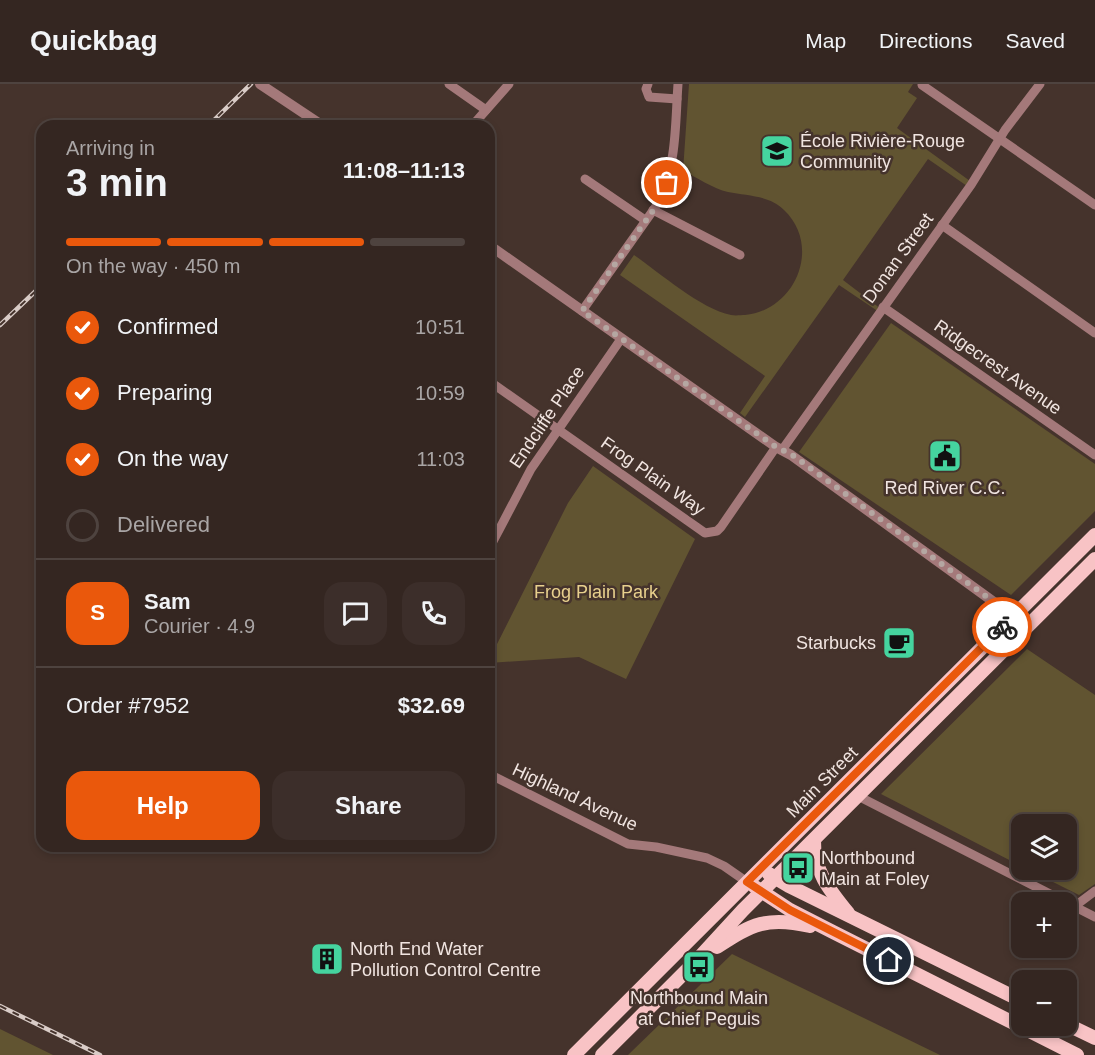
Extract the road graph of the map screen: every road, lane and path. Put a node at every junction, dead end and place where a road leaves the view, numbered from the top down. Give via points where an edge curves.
1 (260, 84) edge
2 (449, 84) edge
3 (509, 84) edge
4 (648, 84) edge
5 (678, 84) edge
6 (1040, 84) edge
7 (922, 85) edge
8 (677, 99) junction
9 (486, 110) junction
10 (313, 120) edge
11 (477, 120) edge
12 (1000, 140) junction
13 (585, 179) dead end
14 (1095, 205) edge
15 (653, 210) junction
16 (645, 220) junction
17 (942, 225) junction
18 (495, 249) edge
19 (740, 255) dead end
20 (883, 307) junction
21 (582, 311) junction
22 (1095, 333) edge
23 (621, 339) junction
24 (495, 385) edge
25 (558, 429) junction
26 (779, 448) junction
27 (1095, 455) edge
28 (1095, 535) edge
29 (495, 538) edge
30 (1095, 560) edge
31 (1013, 616) junction
32 (1027, 626) junction
33 (495, 777) edge
34 (858, 796) junction
35 (814, 840) junction
36 (760, 868) junction
37 (776, 878) junction
38 (747, 882) junction
39 (1095, 891) edge
40 (762, 892) junction
41 (1047, 892) edge
42 (1077, 904) edge
43 (1077, 907) edge
44 (852, 916) junction
45 (1095, 917) edge
46 (833, 932) junction
47 (698, 959) junction
48 (1011, 996) edge
49 (1077, 1029) edge
50 (1095, 1038) edge
51 (574, 1055) edge
52 (602, 1055) edge
53 (1077, 1055) edge

1 - 10 street
2 - 9 street
3 - 9 street
4 - 8 street via 649,97
5 - 8 street
6 - 12 street, Donan Street
7 - 12 street
8 - 15 street via 671,170
9 - 11 street
12 - 14 street
12 - 17 street, Donan Street
13 - 16 street
15 - 16 street
15 - 19 street
16 - 21 street
17 - 20 street, Donan Street
17 - 22 street
18 - 21 street
20 - 26 street, Donan Street
20 - 27 street, Ridgecrest Avenue
21 - 23 street
23 - 25 street, Endcliffe Place
23 - 26 street
24 - 25 street, Frog Plain Way
25 - 26 street, Frog Plain Way via 705,533 721,527
25 - 29 street, Endcliffe Place via 531,469
26 - 31 street
28 - 31 main road, Main Street
30 - 32 main road, Main Street
31 - 32 street
31 - 36 main road, Main Street
32 - 34 main road, Main Street
33 - 38 street, Highland Avenue via 628,844 707,858
34 - 35 main road, Main Street
34 - 41 street
35 - 37 main road, Main Street
35 - 44 main road via 814,857 821,875
36 - 37 main road
36 - 38 main road, Main Street
37 - 40 main road, Main Street
37 - 44 main road
38 - 40 main road
38 - 51 main road, Main Street
39 - 42 street
40 - 46 main road
40 - 47 main road, Main Street
43 - 45 street
44 - 48 main road
46 - 47 main road via 798,923 762,923 734,934
46 - 53 main road
47 - 52 main road, Main Street
49 - 50 main road

